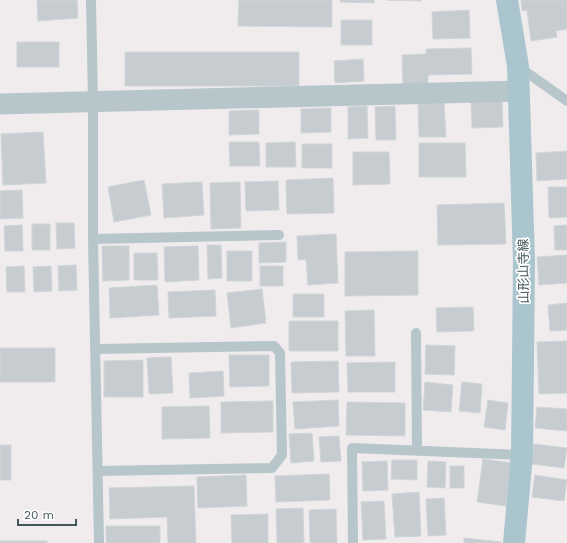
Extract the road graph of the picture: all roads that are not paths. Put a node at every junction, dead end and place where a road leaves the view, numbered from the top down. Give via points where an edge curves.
1 (91, 0) edge
2 (507, 0) edge
3 (518, 66) junction
4 (518, 91) junction
5 (93, 101) junction
6 (567, 101) edge
7 (0, 104) edge
8 (279, 235) dead end
9 (93, 239) junction
10 (416, 333) dead end
11 (96, 349) junction
12 (417, 451) junction
13 (522, 455) junction
14 (98, 471) junction
15 (99, 543) edge
16 (353, 543) edge
17 (514, 543) edge

1 - 5 lane
2 - 3 main road, 山形山寺線
3 - 4 main road, 山形山寺線
3 - 6 lane
4 - 5 street
4 - 13 main road, 山形山寺線 via 524,262
5 - 7 street
5 - 9 lane
8 - 9 lane
9 - 11 lane
10 - 12 lane
11 - 14 lane
11 - 14 lane via 274,346 280,353 282,455 272,468
12 - 13 lane
12 - 16 lane via 352,448
13 - 17 main road, 山形山寺線
14 - 15 lane

